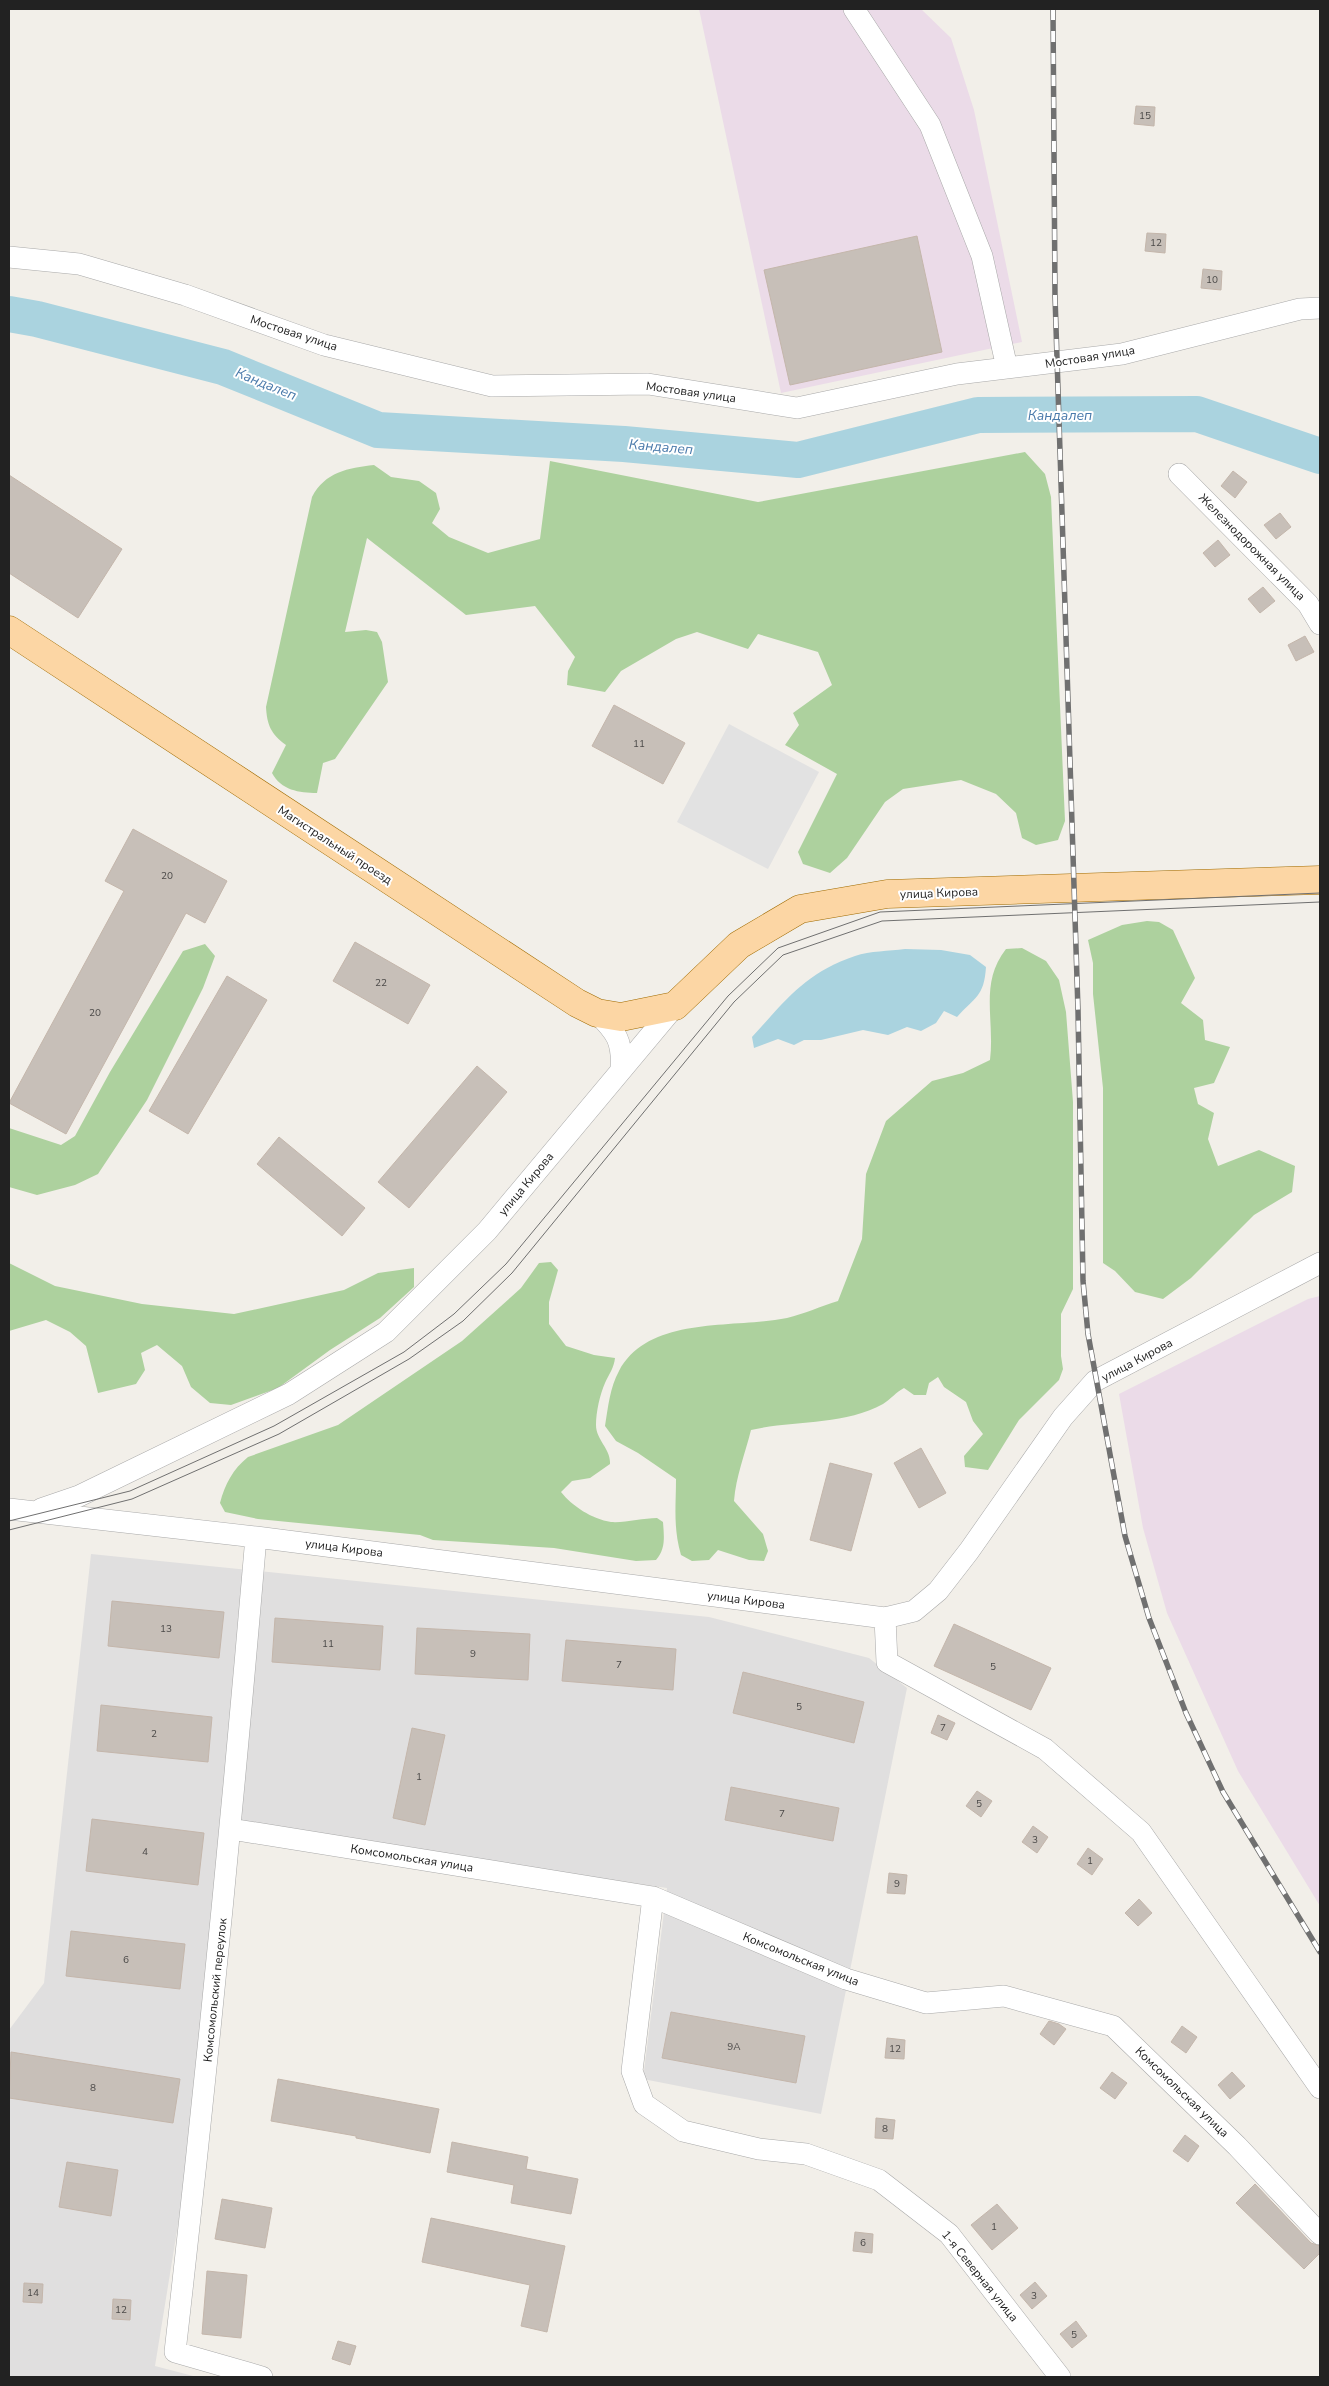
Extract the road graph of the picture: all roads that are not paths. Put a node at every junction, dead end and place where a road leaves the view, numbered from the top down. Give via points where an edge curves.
1 (854, 9) edge
2 (9, 257) edge
3 (1320, 308) edge
4 (1006, 368) junction
5 (1179, 474) dead end
6 (1320, 624) edge
7 (9, 630) edge
8 (1320, 880) edge
9 (675, 1006) junction
10 (597, 1013) junction
11 (621, 1069) junction
12 (1320, 1263) edge
13 (9, 1509) edge
14 (34, 1511) junction
15 (256, 1537) junction
16 (885, 1618) junction
17 (231, 1829) junction
18 (653, 1897) junction
19 (1320, 2088) edge
20 (1320, 2234) edge
21 (262, 2377) edge
22 (1060, 2377) edge

1 - 4 street via 865,21 930,125 982,256
2 - 4 street, Мостовая улица via 79,264 185,296 324,345 492,386 648,384 796,408 957,374
3 - 4 street, Мостовая улица via 1300,309 1122,354
5 - 6 street, Железнодорожная улица via 1308,604
7 - 10 main road, Магистральный проезд via 576,1004
8 - 9 main road, улица Кирова via 887,894 800,909 739,945
9 - 10 main road, Магистральный проезд via 621,1017
9 - 11 street, улица Кирова
10 - 11 street via 619,1038
11 - 14 street, улица Кирова via 487,1231 386,1332 290,1394 79,1496
12 - 16 street, улица Кирова via 1095,1382 1064,1418 938,1591 914,1611
13 - 14 street, улица Кирова
14 - 15 street, улица Кирова
15 - 16 street, улица Кирова
15 - 17 street, Комсомольский переулок
16 - 19 street via 888,1662 1045,1749 1141,1832
17 - 18 street, Комсомольская улица
17 - 21 street, Комсомольский переулок via 175,2352
18 - 20 street, Комсомольская улица via 846,1979 926,2003 1004,1996 1113,2026 1237,2146
18 - 22 street, 1-я Северная улица via 632,2071 644,2104 683,2131 759,2149 806,2154 879,2180 949,2234

